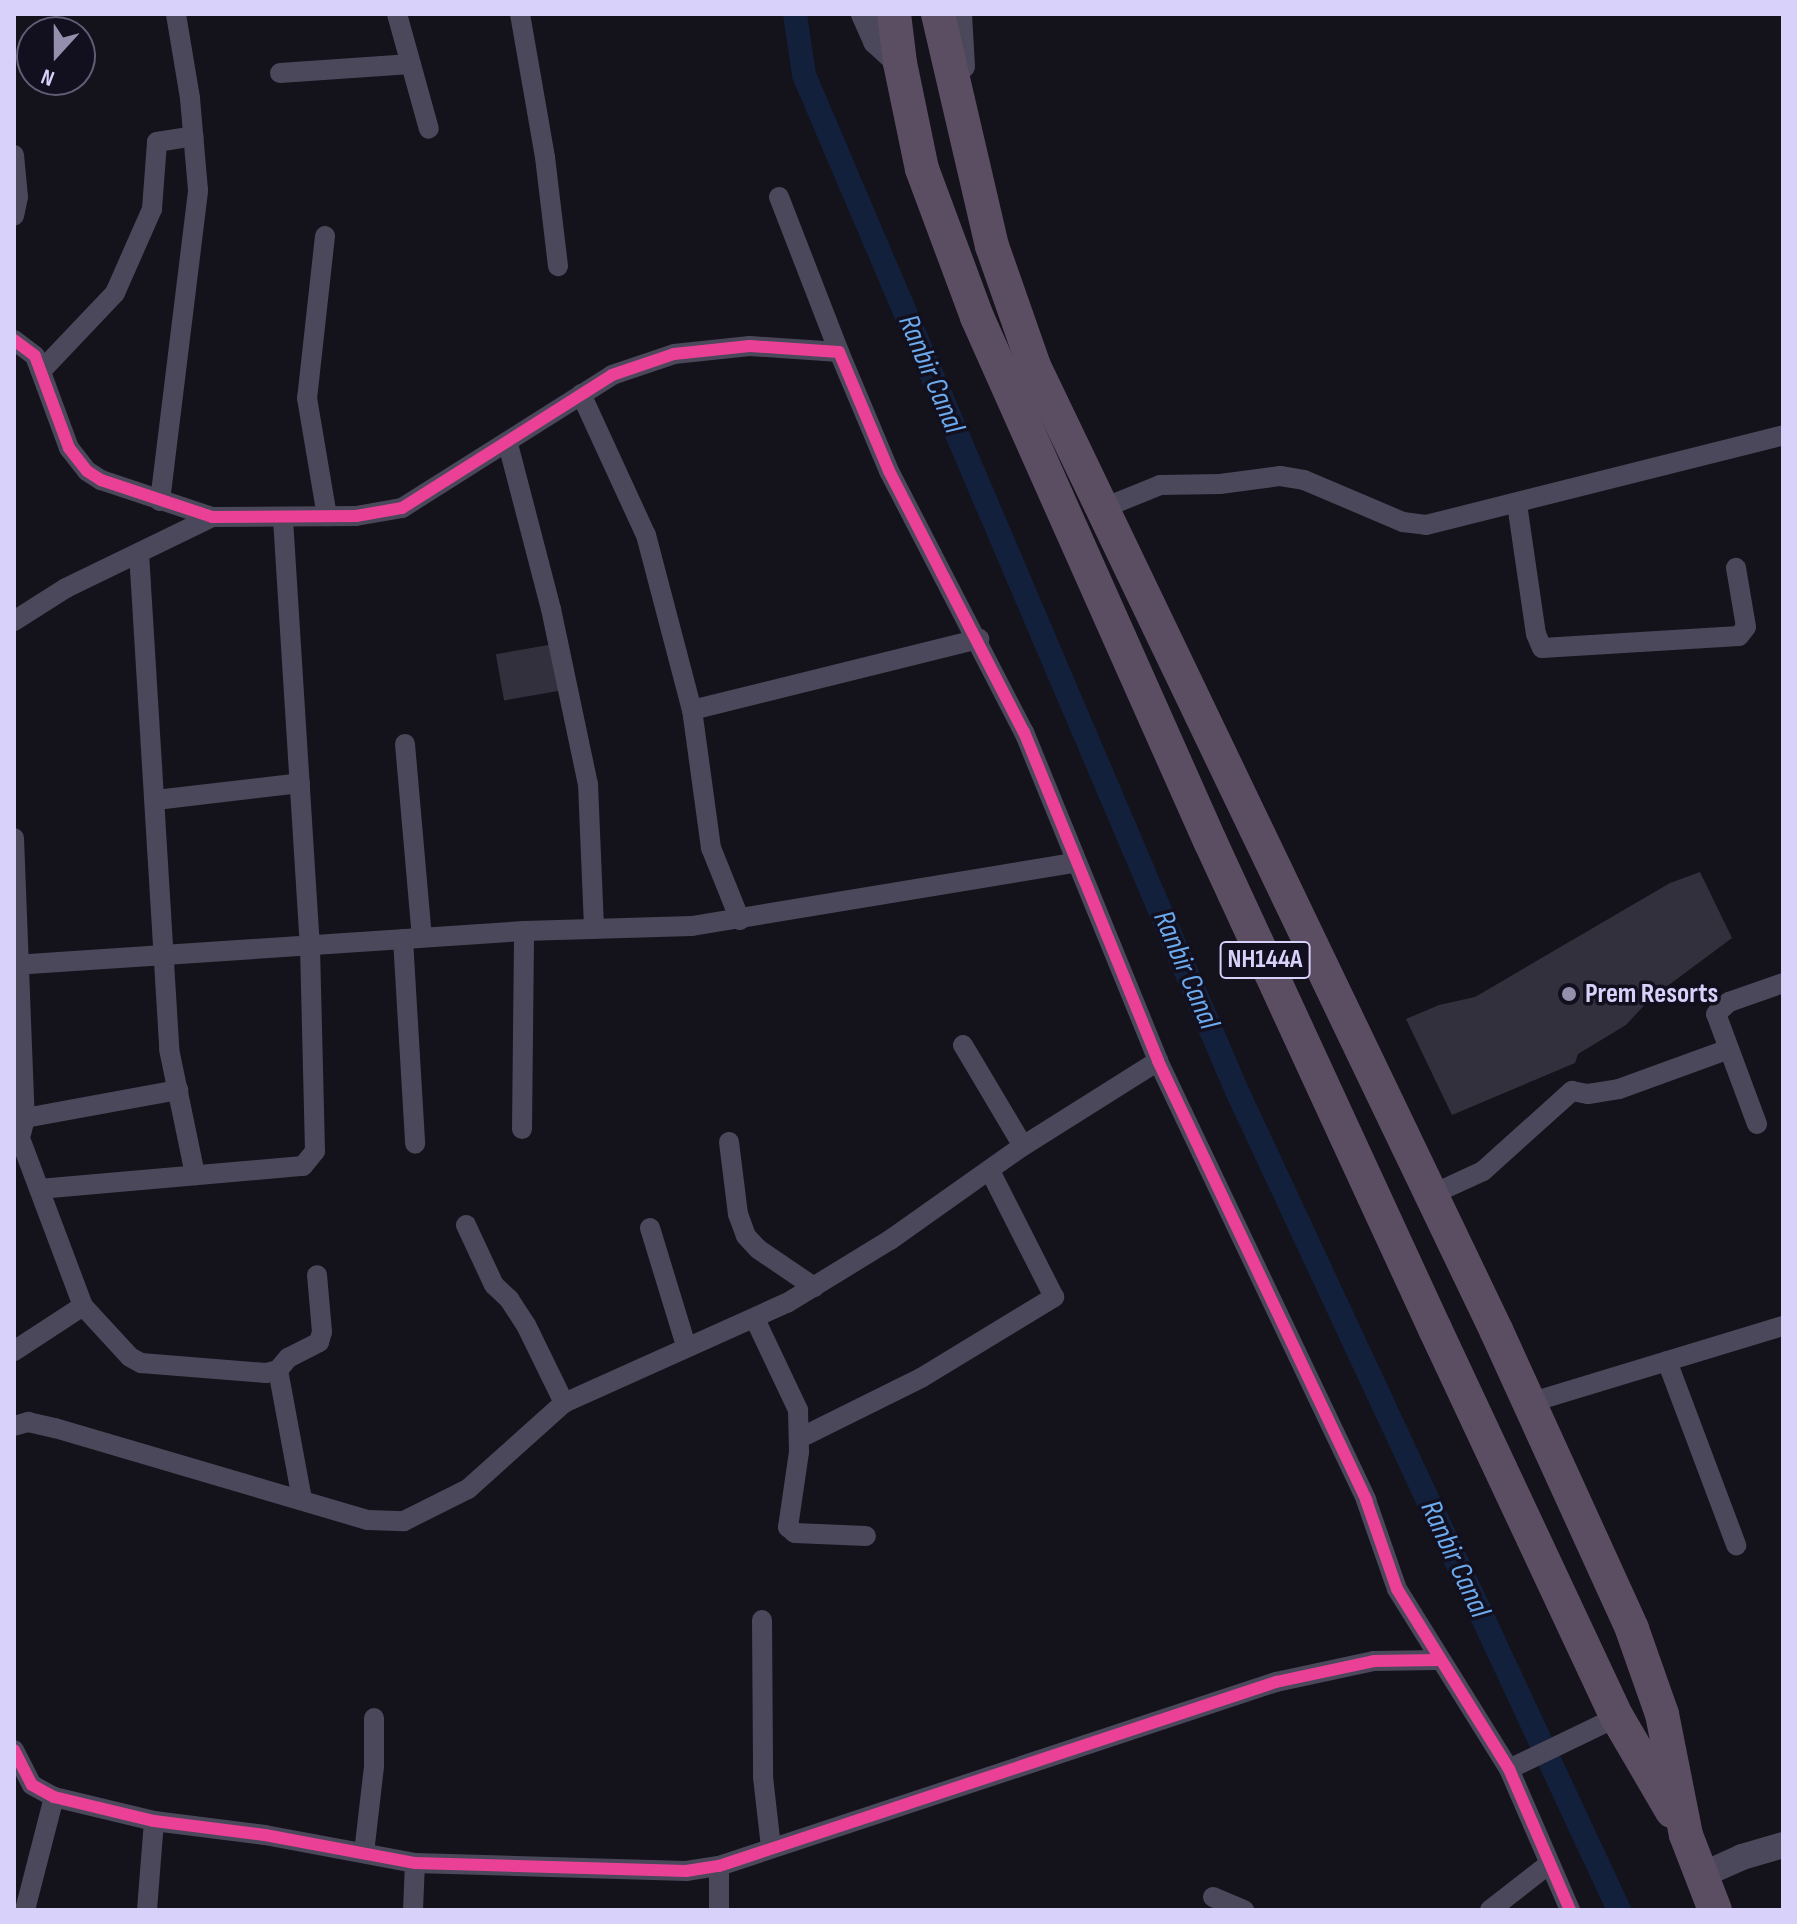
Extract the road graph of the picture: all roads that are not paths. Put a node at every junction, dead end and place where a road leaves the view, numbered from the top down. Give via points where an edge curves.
1 (176, 14) edge
2 (397, 14) edge
3 (520, 14) edge
4 (864, 14) edge
5 (894, 14) edge
6 (938, 14) edge
7 (959, 14) edge
8 (900, 63) junction
9 (411, 64) junction
10 (280, 73) dead end
11 (964, 112) junction
12 (429, 129) dead end
13 (194, 136) junction
14 (14, 155) edge
15 (779, 197) dead end
16 (14, 216) edge
17 (325, 236) dead end
18 (558, 266) dead end
19 (14, 340) edge
20 (839, 352) junction
21 (42, 370) junction
22 (581, 394) junction
23 (1783, 435) edge
24 (508, 444) junction
25 (160, 501) junction
26 (1517, 504) junction
27 (1101, 509) junction
28 (327, 516) junction
29 (212, 517) junction
30 (283, 517) junction
31 (139, 553) junction
32 (1736, 568) dead end
33 (14, 621) edge
34 (979, 639) junction
35 (692, 710) junction
36 (405, 744) dead end
37 (300, 783) junction
38 (156, 800) junction
39 (14, 838) edge
40 (1074, 863) junction
41 (740, 920) junction
42 (594, 929) junction
43 (524, 931) junction
44 (413, 938) junction
45 (310, 948) junction
46 (165, 955) junction
47 (18, 965) edge
48 (1783, 983) edge
49 (963, 1045) dead end
50 (1729, 1049) junction
51 (1158, 1061) junction
52 (178, 1090) junction
53 (1757, 1124) dead end
54 (20, 1125) edge
55 (522, 1129) dead end
56 (729, 1142) dead end
57 (415, 1144) dead end
58 (1023, 1146) junction
59 (990, 1171) junction
60 (195, 1175) junction
61 (39, 1189) junction
62 (1431, 1195) junction
63 (466, 1225) dead end
64 (650, 1228) dead end
65 (317, 1275) dead end
66 (814, 1287) junction
67 (83, 1306) junction
68 (755, 1319) junction
69 (1783, 1326) edge
70 (686, 1346) junction
71 (14, 1351) edge
72 (1667, 1361) junction
73 (278, 1370) junction
74 (564, 1403) junction
75 (1529, 1403) junction
76 (14, 1426) edge
77 (800, 1438) junction
78 (302, 1500) junction
79 (866, 1536) dead end
80 (1736, 1545) dead end
81 (762, 1620) dead end
82 (1438, 1660) junction
83 (1617, 1717) junction
84 (374, 1718) dead end
85 (14, 1750) edge
86 (1509, 1769) junction
87 (54, 1797) junction
88 (154, 1821) junction
89 (1686, 1835) junction
90 (1783, 1845) edge
91 (771, 1847) junction
92 (364, 1853) junction
93 (415, 1863) junction
94 (1549, 1864) junction
95 (719, 1866) junction
96 (1700, 1876) junction
97 (1213, 1897) dead end
98 (25, 1910) edge
99 (147, 1910) edge
100 (413, 1910) edge
101 (719, 1910) edge
102 (1244, 1910) edge
103 (1490, 1910) edge
104 (1570, 1910) edge
105 (1715, 1910) edge

1 - 13 street
2 - 9 street
3 - 18 street
4 - 8 street via 876,41
5 - 8 highway, NH144A
6 - 11 highway
7 - 11 street
8 - 83 highway, NH144A via 922,169 977,317 1203,827
9 - 10 street
9 - 12 street
11 - 27 highway via 978,191 1009,301
13 - 21 street via 157,142 152,209 115,293
13 - 25 street via 195,231
14 - 16 street
15 - 20 street
17 - 28 street via 307,398
19 - 21 street via 35,356
20 - 22 street via 750,346 674,354 612,375
20 - 34 street via 889,471
21 - 25 street via 69,448 79,462 101,480
22 - 24 street
22 - 35 street via 646,535
23 - 26 street
24 - 28 street via 402,508
24 - 42 street via 551,609 588,784
25 - 29 street
26 - 27 street via 1416,525 1304,480 1280,476 1160,485
26 - 32 street via 1542,648 1739,636 1746,627
27 - 62 highway
28 - 30 street
29 - 30 street
29 - 31 street
30 - 37 street
31 - 33 street via 66,588
31 - 38 street
34 - 35 street
34 - 40 street via 1024,732
35 - 41 street via 711,848
36 - 44 street
37 - 38 street
37 - 45 street
38 - 46 street
39 - 47 street
40 - 41 street
40 - 51 street
41 - 42 street
42 - 43 street
43 - 44 street
43 - 55 street
44 - 45 street
44 - 57 street
45 - 46 street
45 - 60 street via 315,1151 303,1166
46 - 47 street
46 - 52 street via 169,1049
47 - 54 street
48 - 50 street via 1721,1006 1716,1014
49 - 58 street
50 - 53 street
50 - 62 street via 1619,1089 1572,1091 1483,1171
51 - 58 street
51 - 82 street via 1366,1500 1401,1598
52 - 54 street
52 - 60 street
54 - 61 street
56 - 66 street via 746,1236
58 - 59 street
59 - 66 street
59 - 77 street via 1052,1299 921,1378
60 - 61 street
61 - 67 street
62 - 75 highway
63 - 74 street via 494,1285 526,1325
64 - 70 street
65 - 73 street via 319,1342 288,1358
66 - 68 street
67 - 71 street
67 - 73 street via 141,1363 253,1373
68 - 70 street
68 - 77 street via 798,1410
69 - 72 street
70 - 74 street
72 - 75 street
72 - 80 street
73 - 78 street
74 - 78 street via 468,1489 415,1518 384,1522
75 - 89 highway via 1651,1678
76 - 78 street via 28,1422 55,1428
77 - 79 street via 788,1527 795,1533
81 - 91 street via 763,1762
82 - 86 street
82 - 91 street via 1374,1661 1276,1682
83 - 86 street
83 - 89 highway, NH144A
84 - 92 street
85 - 87 street via 32,1785
86 - 94 street
87 - 88 street
87 - 98 street
88 - 92 street
88 - 99 street
89 - 96 highway, NH144A
90 - 96 street
91 - 95 street
92 - 93 street
93 - 95 street via 656,1871
93 - 100 street
94 - 103 street
94 - 104 street
95 - 101 street
96 - 105 highway, NH144A
97 - 102 street

